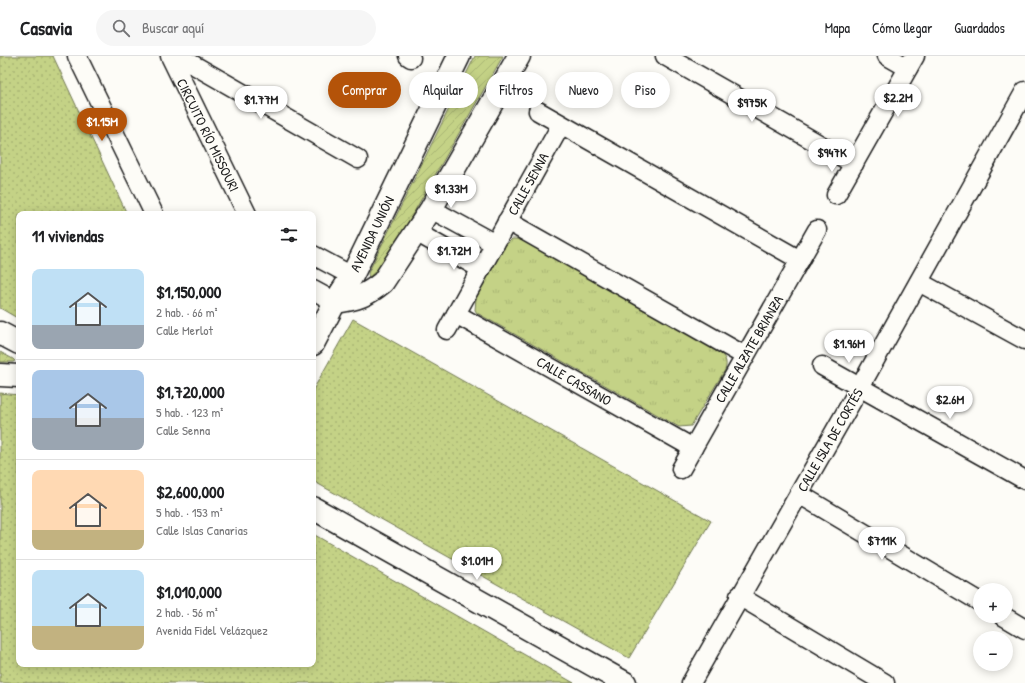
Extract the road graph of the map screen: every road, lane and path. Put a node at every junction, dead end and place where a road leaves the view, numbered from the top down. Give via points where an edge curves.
1 (77, 56) edge
2 (170, 56) edge
3 (178, 56) edge
4 (460, 56) edge
5 (519, 56) edge
6 (665, 56) edge
7 (887, 56) edge
8 (912, 62) edge
9 (1025, 91) edge
10 (538, 111) dead end
11 (561, 125) junction
12 (358, 158) dead end
13 (854, 164) junction
14 (836, 195) dead end
15 (431, 209) junction
16 (153, 211) edge
17 (246, 211) edge
18 (507, 222) junction
19 (817, 230) dead end
20 (416, 232) junction
21 (495, 244) junction
22 (316, 257) edge
23 (800, 260) junction
24 (481, 269) junction
25 (352, 276) junction
26 (919, 282) junction
27 (316, 292) edge
28 (335, 302) junction
29 (456, 314) junction
30 (447, 330) dead end
31 (0, 333) edge
32 (316, 338) edge
33 (1025, 340) edge
34 (16, 341) edge
35 (745, 356) junction
36 (822, 366) dead end
37 (0, 375) edge
38 (16, 376) edge
39 (860, 387) junction
40 (692, 448) junction
41 (681, 468) dead end
42 (1025, 480) edge
43 (799, 494) junction
44 (316, 510) edge
45 (739, 596) junction
46 (973, 598) edge
47 (1013, 622) edge
48 (1025, 629) edge
49 (625, 683) edge
50 (691, 683) edge
51 (885, 683) edge

1 - 16 street
2 - 17 street, CIRCUITO RÍO MISSOURI
3 - 12 street
4 - 25 street, AVENIDA UNIÓN
5 - 15 street, AVENIDA UNIÓN
6 - 13 street
7 - 8 street
8 - 13 street
9 - 26 street, CALLE ISLA DE CORTÉS
10 - 11 street
11 - 18 street, CALLE SENNA
11 - 23 street
13 - 14 street
15 - 20 street, AVENIDA UNIÓN
15 - 21 street
18 - 21 street, CALLE SENNA
18 - 35 street
19 - 23 street, CALLE ALZATE BRIANZA
20 - 24 street
20 - 28 street, AVENIDA UNIÓN via 383,282 357,299
21 - 24 street, CALLE SENNA
22 - 25 street
23 - 35 street, CALLE ALZATE BRIANZA
24 - 29 street, CALLE SENNA
25 - 28 street, AVENIDA UNIÓN
26 - 33 street
26 - 39 street, CALLE ISLA DE CORTÉS
27 - 28 street
28 - 32 street, AVENIDA UNIÓN
29 - 30 street, CALLE SENNA
29 - 40 street, CALLE CASSANO
31 - 34 street
35 - 40 street, CALLE ALZATE BRIANZA
36 - 39 street
37 - 38 street
39 - 42 street
39 - 43 street, CALLE ISLA DE CORTÉS
40 - 41 street, CALLE ALZATE BRIANZA
43 - 45 street, CALLE ISLA DE CORTÉS
43 - 46 street
44 - 49 street
45 - 50 street, CALLE ISLA DE CORTÉS
45 - 51 street
47 - 48 street

